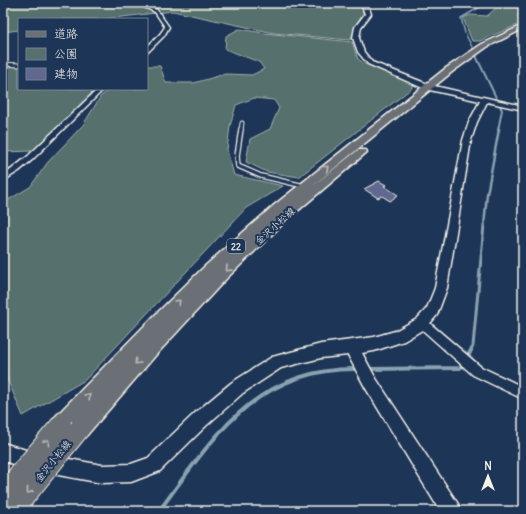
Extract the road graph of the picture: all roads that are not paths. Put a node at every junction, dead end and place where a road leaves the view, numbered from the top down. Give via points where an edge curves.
1 (137, 3) edge
2 (364, 3) edge
3 (523, 27) edge
4 (523, 32) edge
5 (148, 43) edge
6 (153, 44) junction
7 (148, 49) edge
8 (480, 52) junction
9 (3, 64) edge
10 (18, 65) edge
11 (433, 88) junction
12 (100, 90) edge
13 (485, 100) junction
14 (523, 108) edge
15 (242, 123) dead end
16 (3, 179) edge
17 (304, 186) junction
18 (422, 323) junction
19 (354, 352) junction
20 (523, 392) edge
21 (71, 426) junction
22 (3, 452) edge
23 (3, 493) edge
24 (13, 511) edge
25 (451, 511) edge

1 - 6 street via 156,11 168,27
2 - 11 street via 368,14 355,35 364,58 382,69
3 - 8 main road, 金沢小松線 / 22 via 493,40
4 - 8 main road, 金沢小松線 / 22
5 - 6 street
6 - 7 street
8 - 11 main road, 金沢小松線 / 22
9 - 10 lane
11 - 13 street
17 -> 11 main road, 金沢小松線 / 22
11 -> 21 main road, 金沢小松線 / 22 via 271,227
12 - 16 street via 31,157
13 - 14 street
13 - 18 street via 467,140 441,288 432,311
15 - 17 lane via 238,166 245,172 258,176
21 -> 17 main road, 金沢小松線 / 22 via 124,357 182,298
18 - 19 street via 399,336
18 - 20 street via 477,372
19 - 22 street via 321,351 277,362 237,388 200,419 154,465 130,473 102,474 36,462
19 - 25 street
23 -> 21 main road, 金沢小松線 / 22, bridge
21 -> 24 main road, 金沢小松線 / 22, bridge

